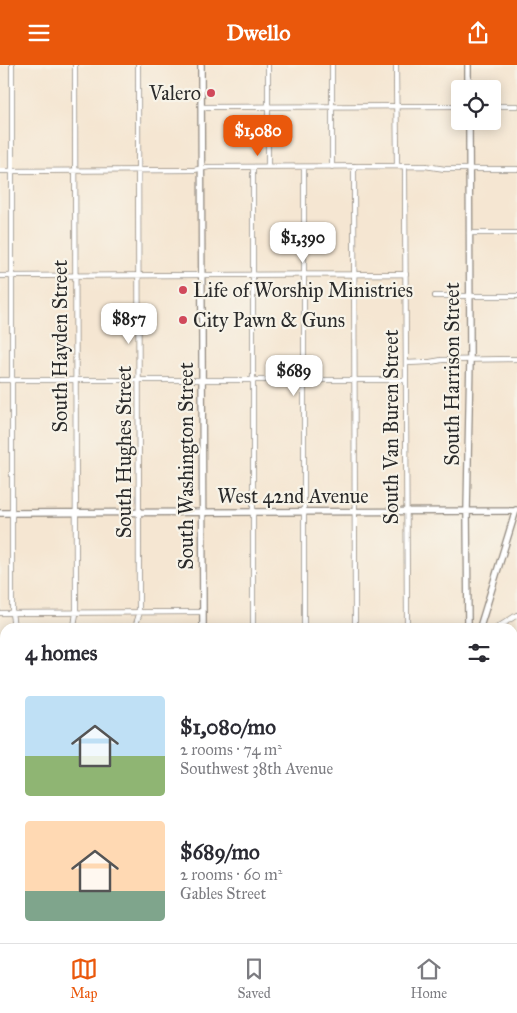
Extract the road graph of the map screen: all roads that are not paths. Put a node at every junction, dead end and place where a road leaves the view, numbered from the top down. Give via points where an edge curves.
1 (12, 65) edge
2 (75, 65) edge
3 (138, 65) edge
4 (201, 65) edge
5 (268, 65) edge
6 (332, 65) edge
7 (396, 65) edge
8 (468, 65) edge
9 (468, 80) edge
10 (451, 106) edge
11 (501, 106) edge
12 (517, 106) edge
13 (201, 107) junction
14 (268, 107) junction
15 (332, 107) junction
16 (396, 107) junction
17 (468, 130) edge
18 (397, 166) junction
19 (405, 166) junction
20 (253, 167) junction
21 (268, 167) junction
22 (304, 167) junction
23 (332, 167) junction
24 (354, 167) junction
25 (202, 169) junction
26 (469, 169) junction
27 (517, 169) edge
28 (138, 170) junction
29 (0, 171) edge
30 (12, 171) junction
31 (75, 171) junction
32 (469, 233) junction
33 (517, 233) edge
34 (253, 273) junction
35 (304, 274) junction
36 (355, 274) junction
37 (406, 274) junction
38 (202, 275) junction
39 (0, 276) edge
40 (12, 276) junction
41 (75, 276) junction
42 (138, 276) junction
43 (435, 296) dead end
44 (469, 296) junction
45 (517, 296) edge
46 (470, 359) junction
47 (517, 359) edge
48 (406, 363) junction
49 (0, 380) edge
50 (12, 380) junction
51 (75, 380) junction
52 (139, 380) junction
53 (202, 380) junction
54 (253, 380) junction
55 (304, 380) junction
56 (355, 380) junction
57 (406, 380) junction
58 (517, 510) edge
59 (467, 511) junction
60 (304, 512) junction
61 (355, 512) junction
62 (406, 512) junction
63 (0, 513) edge
64 (13, 513) junction
65 (76, 513) junction
66 (138, 513) junction
67 (202, 513) junction
68 (253, 513) junction
69 (202, 612) junction
70 (0, 613) edge
71 (12, 613) junction
72 (76, 613) junction
73 (139, 613) junction
74 (517, 615) edge
75 (13, 623) edge
76 (75, 623) edge
77 (137, 623) edge
78 (203, 623) edge
79 (253, 623) edge
80 (304, 623) edge
81 (355, 623) edge
82 (407, 623) edge
83 (468, 623) edge
84 (481, 623) edge
85 (504, 623) edge

1 - 30 street
2 - 31 street, South Hayden Street
3 - 28 street, South Hughes Street
4 - 13 street, South Washington Street
5 - 14 street
6 - 15 street
7 - 16 street
8 - 9 street
10 - 16 street
11 - 12 street
13 - 14 street
13 - 25 street, South Washington Street
14 - 15 street
14 - 21 street
15 - 16 street
15 - 23 street
16 - 18 street
17 - 26 street, South Harrison Street
18 - 19 street
18 - 24 street
19 - 26 street
19 - 37 street, South Van Buren Street
20 - 21 street
20 - 25 street
20 - 34 street
21 - 22 street
22 - 23 street
22 - 35 street
23 - 24 street
24 - 36 street
25 - 28 street
25 - 38 street, South Washington Street
26 - 27 street
26 - 32 street, South Harrison Street
28 - 31 street
28 - 42 street, South Hughes Street
29 - 30 street
30 - 31 street
30 - 40 street
31 - 41 street, South Hayden Street
32 - 33 street
32 - 44 street, South Harrison Street
34 - 35 street
34 - 38 street
34 - 54 street
35 - 36 street
35 - 55 street
36 - 37 street
36 - 56 street
37 - 48 street, South Van Buren Street
38 - 42 street
38 - 53 street, South Washington Street
39 - 40 street
40 - 41 street
40 - 50 street
41 - 42 street
41 - 51 street, South Hayden Street
42 - 52 street, South Hughes Street
43 - 44 street
44 - 45 street
44 - 46 street, South Harrison Street
46 - 47 street
46 - 48 street
46 - 59 street, South Harrison Street
48 - 57 street, South Van Buren Street
49 - 50 street
50 - 51 street
50 - 64 street
51 - 52 street
51 - 65 street, South Hayden Street
52 - 53 street
52 - 66 street, South Hughes Street
53 - 54 street
53 - 67 street, South Washington Street
54 - 55 street
54 - 68 street
55 - 56 street
55 - 60 street
56 - 57 street
56 - 61 street
57 - 62 street, South Van Buren Street
58 - 59 street, West 42nd Avenue
58 - 84 street
59 - 62 street, West 42nd Avenue
59 - 83 street, South Harrison Street
60 - 61 street, West 42nd Avenue
60 - 68 street, West 42nd Avenue
60 - 80 street
61 - 62 street, West 42nd Avenue
61 - 81 street
62 - 82 street, South Van Buren Street
63 - 64 street, West 42nd Avenue
64 - 65 street, West 42nd Avenue
64 - 71 street
65 - 66 street, West 42nd Avenue
65 - 72 street, South Hayden Street
66 - 67 street, West 42nd Avenue
66 - 73 street, South Hughes Street
67 - 68 street, West 42nd Avenue
67 - 69 street, South Washington Street
68 - 79 street
69 - 73 street
69 - 78 street, South Washington Street
70 - 71 street
71 - 72 street
71 - 75 street
72 - 73 street
72 - 76 street, South Hayden Street
73 - 77 street, South Hughes Street
74 - 85 street

